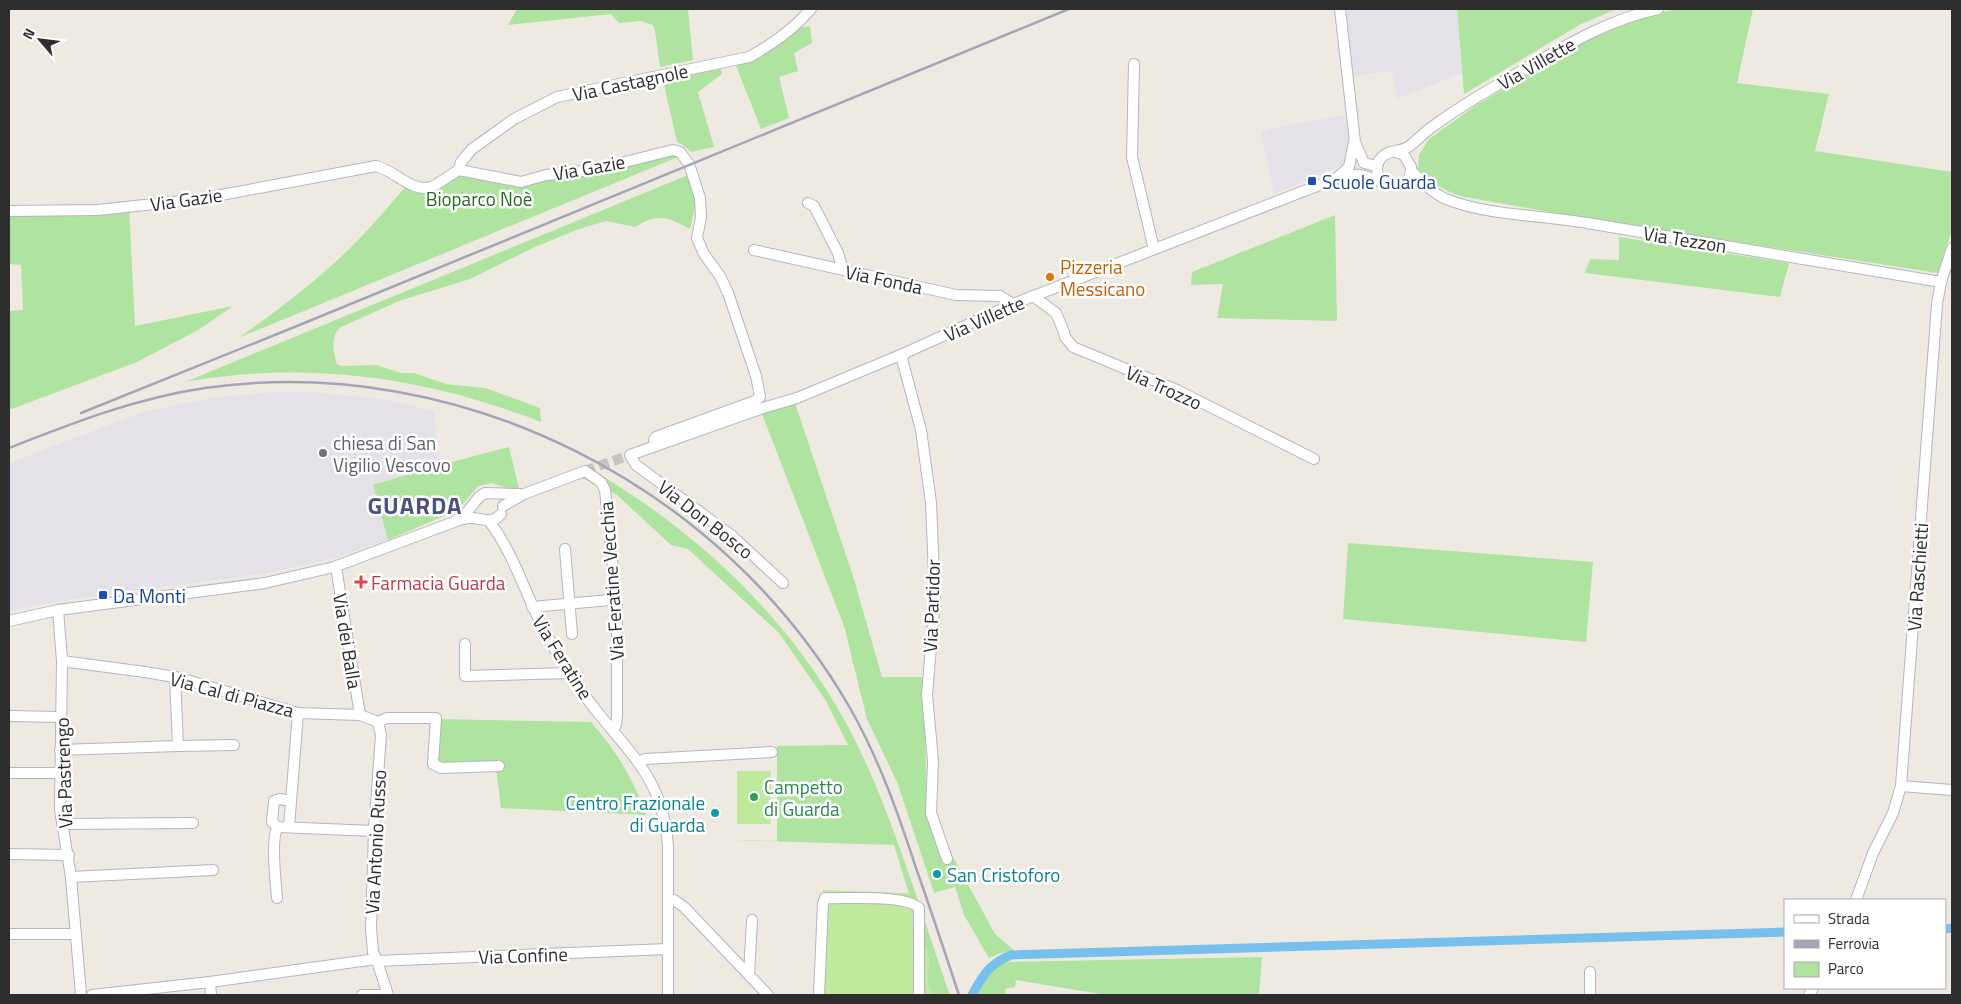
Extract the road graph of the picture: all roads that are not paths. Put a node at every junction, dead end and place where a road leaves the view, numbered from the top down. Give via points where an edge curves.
1 (811, 9) edge
2 (1340, 9) edge
3 (1658, 9) edge
4 (1134, 64) dead end
5 (1424, 135) junction
6 (1354, 141) junction
7 (1391, 153) junction
8 (1377, 167) junction
9 (1410, 167) junction
10 (459, 170) junction
11 (1336, 178) junction
12 (1383, 182) junction
13 (1399, 185) junction
14 (1432, 190) junction
15 (808, 203) dead end
16 (9, 211) edge
17 (1952, 248) edge
18 (1154, 249) junction
19 (754, 250) dead end
20 (843, 270) junction
21 (1941, 282) junction
22 (1034, 296) junction
23 (1013, 304) junction
24 (905, 353) junction
25 (657, 445) junction
26 (630, 456) joint
27 (1314, 459) dead end
28 (494, 494) junction
29 (524, 494) junction
30 (476, 501) junction
31 (502, 510) junction
32 (485, 520) junction
33 (454, 522) junction
34 (504, 542) junction
35 (565, 549) dead end
36 (336, 567) junction
37 (783, 583) dead end
38 (610, 600) dead end
39 (569, 604) junction
40 (532, 607) junction
41 (58, 610) junction
42 (9, 620) edge
43 (572, 634) dead end
44 (465, 644) dead end
45 (62, 661) junction
46 (569, 673) junction
47 (175, 678) junction
48 (298, 713) junction
49 (360, 715) junction
50 (9, 716) edge
51 (60, 717) junction
52 (378, 722) junction
53 (612, 729) junction
54 (178, 746) junction
55 (234, 746) dead end
56 (60, 750) junction
57 (772, 752) dead end
58 (639, 762) junction
59 (500, 766) dead end
60 (9, 773) edge
61 (61, 773) junction
62 (1901, 786) junction
63 (1952, 790) edge
64 (290, 801) junction
65 (193, 823) dead end
66 (62, 824) junction
67 (284, 827) junction
68 (374, 831) junction
69 (9, 854) edge
70 (69, 855) junction
71 (947, 859) dead end
72 (213, 870) dead end
73 (72, 877) junction
74 (277, 898) dead end
75 (668, 899) junction
76 (1856, 899) edge
77 (752, 920) dead end
78 (9, 934) edge
79 (76, 934) junction
80 (668, 950) junction
81 (377, 960) junction
82 (1590, 972) dead end
83 (748, 975) junction
84 (210, 982) junction
85 (81, 995) edge
86 (92, 995) edge
87 (211, 995) edge
88 (362, 995) edge
89 (387, 995) edge
90 (668, 995) edge
91 (768, 995) edge
92 (819, 995) edge
93 (919, 995) edge
94 (1590, 995) edge

1 - 10 street, Via Castagnole via 786,34 749,57 557,97 514,119 472,149 461,162
2 - 6 street
3 - 5 street, Via Villette via 1604,26 1570,43 1433,126
4 - 18 street via 1132,157
5 - 7 street, Via Villette via 1406,148
5 - 9 street, Via Villette
6 - 7 street via 1370,158
6 - 8 street via 1364,162
6 - 11 street via 1349,167
7 - 8 street, Via Villette via 1380,159
7 - 9 street via 1404,155
8 - 11 street, Via Villette via 1357,169
8 - 12 street
9 - 13 street, Via Villette via 1407,180
9 - 14 street, Via Tezzon
10 - 16 street, Via Gazie via 430,188 420,188 376,166 200,199 98,210
10 - 25 street, Via Gazie via 521,182 546,175 593,170 672,150 685,157 700,198 697,238 728,293 760,397 656,437
11 - 12 street, Via Villette via 1361,175
11 - 18 street, Via Villette
12 - 13 street, Via Villette
13 - 14 street, Via Tezzon via 1411,184
14 - 21 street, Via Tezzon via 1446,199 1486,210 1564,219
15 - 20 street via 814,206
17 - 21 street, Via Raschietti
18 - 22 street, Via Villette
19 - 20 street, Via Fonda
20 - 23 street, Via Fonda via 956,295 1000,296
21 - 62 street, Via Raschietti
22 - 23 street, Via Villette
22 - 27 street, Via Trozzo via 1056,313 1073,348 1177,390
23 - 24 street, Via Villette
24 - 25 street, Via Villette via 797,398
24 - 71 street, Via Partidor via 902,359 922,430 931,503 935,599 927,695 933,761 930,813
25 - 26 street, Via Villette
26 - 37 street, Via Don Bosco via 636,465 731,535
28 - 29 street
28 - 30 street via 484,493
28 - 31 street via 500,498
29 - 31 street
29 - 53 street, Via Feratine Vecchia via 585,471 601,482 605,490 618,631 616,722
30 - 32 street via 476,512
30 - 33 street
31 - 32 street via 497,518
31 - 34 street, Via Feratine
32 - 33 street via 469,518
32 - 34 street, Via Feratine
33 - 36 street
34 - 40 street, Via Feratine
35 - 39 street
36 - 41 street via 265,583
36 - 49 street, Via dei Balla
38 - 39 street
39 - 40 street
39 - 43 street
40 - 46 street, Via Feratine
41 - 42 street
41 - 45 street, Via Pastrengo
44 - 46 street via 465,676
45 - 47 street, Via Cal di Piazza
45 - 51 street, Via Pastrengo
46 - 53 street, Via Feratine
47 - 48 street, Via Cal di Piazza
47 - 54 street
48 - 49 street, Via Cal di Piazza
48 - 64 street
49 - 52 street, Via Cal di Piazza
50 - 51 street
51 - 56 street, Via Pastrengo
52 - 59 street via 387,718 436,718 433,764 441,768
52 - 68 street, Via Antonio Russo via 381,735
53 - 58 street, Via Feratine
54 - 55 street
54 - 56 street
56 - 61 street, Via Pastrengo
57 - 58 street via 645,759
58 - 75 street, Via Feratine via 653,786 666,823
60 - 61 street
61 - 66 street, Via Pastrengo
62 - 63 street
62 - 76 street, Via Raschietti via 1894,813 1873,853
64 - 67 street
64 - 67 street via 274,801 272,822
65 - 66 street
66 - 70 street, Via Pastrengo
67 - 68 street
67 - 74 street via 276,831 274,842
68 - 81 street, Via Antonio Russo via 371,928
69 - 70 street
70 - 73 street, Via Pastrengo
72 - 73 street
73 - 79 street, Via Pastrengo
75 - 80 street, Via Feratine
75 - 83 street via 684,907
77 - 83 street
78 - 79 street
79 - 85 street, Via Pastrengo
80 - 81 street, Via Confine
80 - 90 street, Via Feratine
81 - 84 street, Via Confine
81 - 89 street, Via Antonio Russo
82 - 94 street
83 - 91 street
84 - 86 street, Via Confine
84 - 87 street
88 - 89 street
92 - 93 street via 825,898 897,899 919,908

